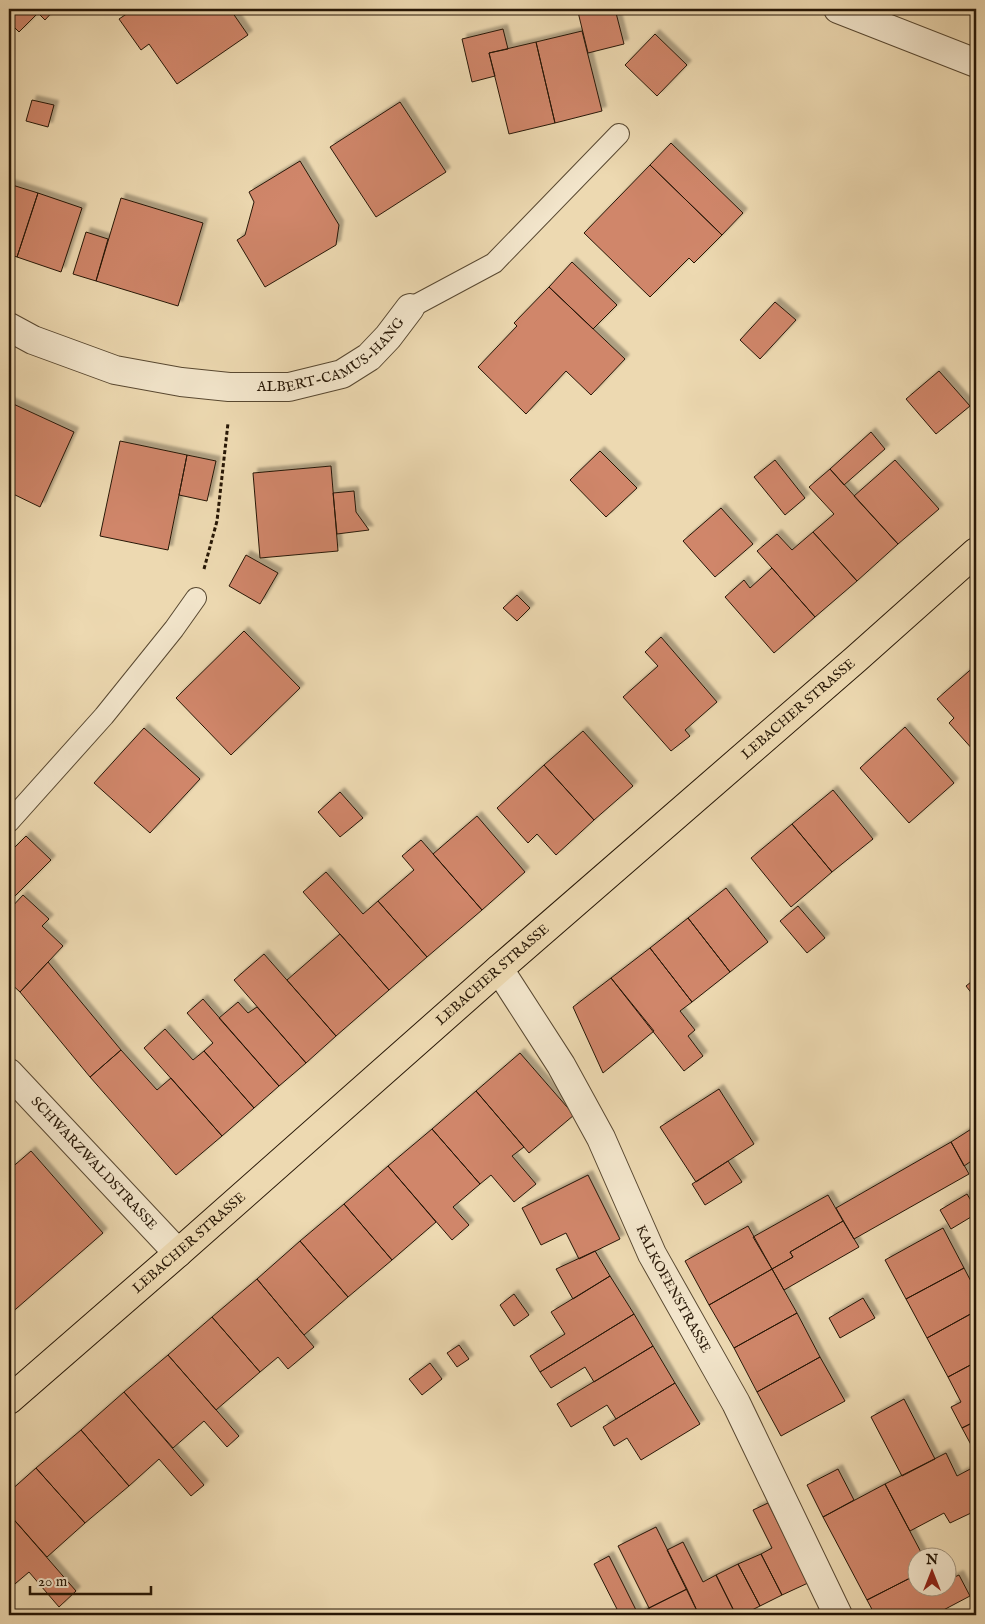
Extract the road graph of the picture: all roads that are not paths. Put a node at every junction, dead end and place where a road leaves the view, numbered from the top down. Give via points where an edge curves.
1 (838, 9) edge
2 (976, 63) edge
3 (619, 134) dead end
4 (410, 308) joint
5 (9, 327) edge
6 (976, 552) edge
7 (196, 598) road end
8 (9, 822) edge
9 (499, 969) junction
10 (9, 1073) edge
11 (178, 1253) junction
12 (9, 1400) edge
13 (838, 1615) edge

1 - 2 street
3 - 4 lane, ALBERT-CAMUS-HANG via 494,263
4 - 5 street, ALBERT-CAMUS-HANG via 369,357 342,374 289,386 229,387 115,370 33,340
6 - 9 main road, LEBACHER STRASSE
7 - 8 lane via 104,716
9 - 11 main road, LEBACHER STRASSE
9 - 13 street, KALKOFENSTRASSE via 561,1064 601,1138 652,1254 736,1403
10 - 11 street, SCHWARZWALDSTRASSE
11 - 12 main road, LEBACHER STRASSE

